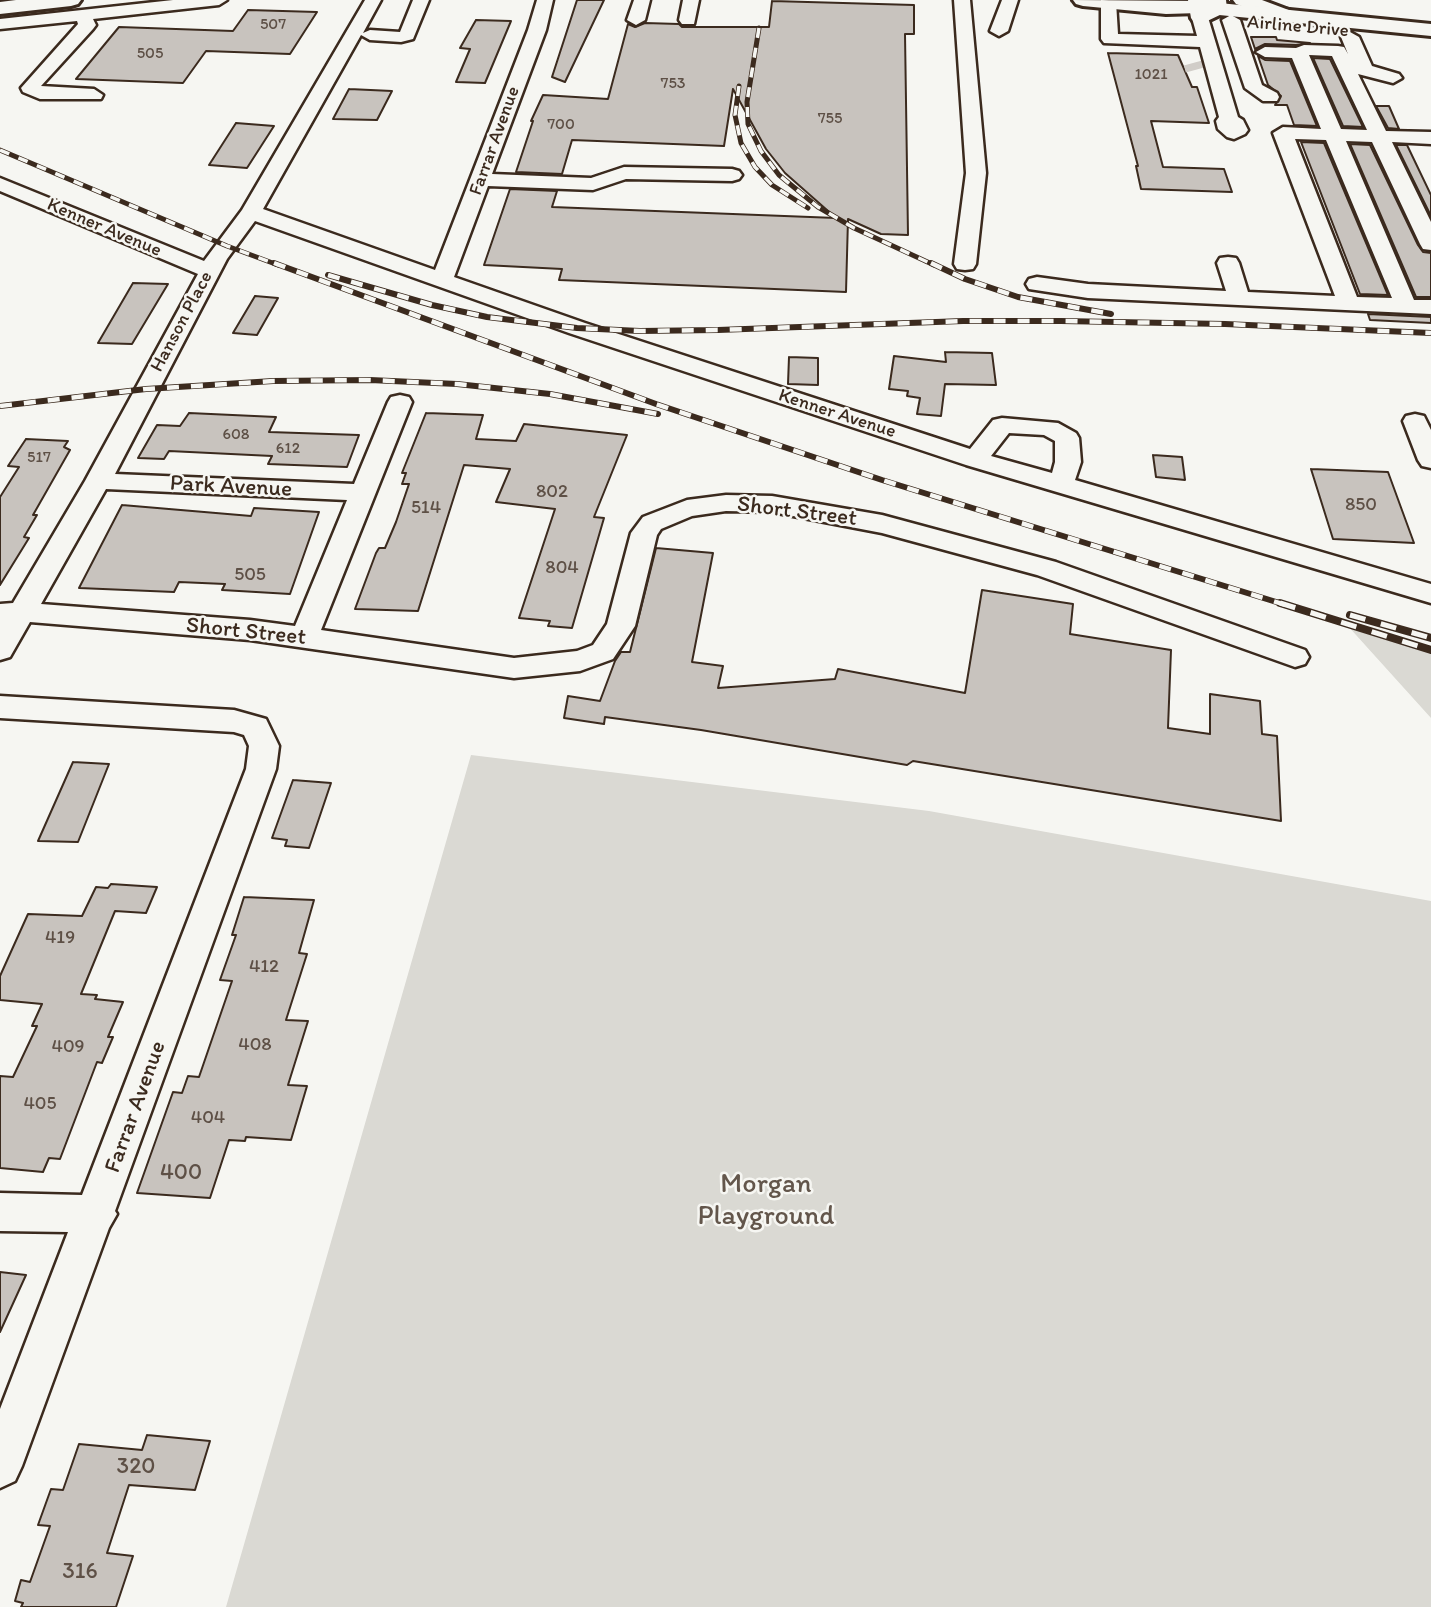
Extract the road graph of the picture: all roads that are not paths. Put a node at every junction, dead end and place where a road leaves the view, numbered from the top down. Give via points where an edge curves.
1 (226, 0) edge
2 (545, 0) edge
3 (642, 0) edge
4 (691, 0) edge
5 (962, 0) edge
6 (1010, 0) edge
7 (1083, 0) edge
8 (1242, 0) edge
9 (1108, 2) junction
10 (400, 7) edge
11 (0, 8) edge
12 (77, 8) edge
13 (217, 8) edge
14 (1211, 9) edge
15 (1287, 16) junction
16 (636, 20) dead end
17 (688, 20) dead end
18 (0, 24) edge
19 (1431, 30) edge
20 (363, 31) junction
21 (999, 31) dead end
22 (1347, 32) junction
23 (1431, 39) edge
24 (1201, 55) junction
25 (1267, 61) dead end
26 (1302, 62) junction
27 (1393, 78) dead end
28 (94, 95) dead end
29 (1361, 98) junction
30 (1382, 99) dead end
31 (1271, 116) junction
32 (1335, 135) junction
33 (1379, 136) junction
34 (1431, 138) edge
35 (732, 175) dead end
36 (481, 180) junction
37 (0, 184) edge
38 (251, 212) junction
39 (1431, 244) edge
40 (1228, 263) dead end
41 (965, 264) dead end
42 (209, 271) junction
43 (443, 281) junction
44 (1037, 284) dead end
45 (1239, 298) junction
46 (1349, 304) junction
47 (1406, 306) junction
48 (1431, 307) edge
49 (400, 402) dead end
50 (1415, 421) dead end
51 (975, 459) junction
52 (1431, 460) edge
53 (98, 481) junction
54 (1060, 486) junction
55 (364, 493) junction
56 (1431, 594) edge
57 (11, 613) edge
58 (304, 638) junction
59 (0, 650) edge
60 (1296, 657) dead end
61 (0, 707) edge
62 (0, 1212) edge
63 (97, 1214) junction
64 (0, 1466) edge

1 - 13 street
2 - 36 street, Farrar Avenue
3 - 16 street
4 - 17 street
5 - 41 street via 976,173
6 - 21 street
7 - 9 main road, Airline Drive
8 - 15 main road
9 - 14 main road, Airline Drive
9 - 24 street via 1104,39
10 - 20 street, Hanson Place
10 - 20 street via 405,36
11 - 12 main road
12 - 13 street
12 - 18 street
12 - 28 street via 87,25 30,88 40,93
14 - 15 main road, Airline Drive
14 - 22 main road, Airline Drive
14 - 24 street
14 - 31 street
15 - 19 main road, Airline Drive
20 - 38 street, Hanson Place
22 - 23 main road, Airline Drive
22 - 27 street via 1364,69
24 - 31 street via 1201,76 1218,80 1229,120
25 - 26 street
26 - 29 street via 1304,50 1338,51
26 - 32 street
29 - 30 street
29 - 33 street
31 - 32 street
31 - 46 street
32 - 33 street
32 - 47 street
33 - 34 street
33 - 39 street
35 - 36 street via 624,173 593,184
36 - 43 street, Farrar Avenue
37 - 42 street, Kenner Avenue
38 - 42 street, Hanson Place
38 - 43 street, Kenner Avenue
40 - 45 street
42 - 53 street, Hanson Place
43 - 51 street, Kenner Avenue
44 - 45 street
45 - 46 street
46 - 47 street
47 - 48 street
49 - 55 street
50 - 52 street
51 - 54 street, Kenner Avenue
51 - 54 street via 1002,425 1049,428 1067,438 1068,462
53 - 55 street, Park Avenue
53 - 57 street, Hanson Place
54 - 56 street, Kenner Avenue
55 - 58 street
57 - 58 street, Short Street
57 - 59 street, Hanson Place
58 - 60 street, Short Street via 514,668 580,661 603,652 621,626 644,533 652,523 687,508 726,503 772,504 882,524 1033,565
61 - 63 street, Farrar Avenue via 234,721 255,727 264,746 261,769
62 - 63 street
63 - 64 street, Farrar Avenue

